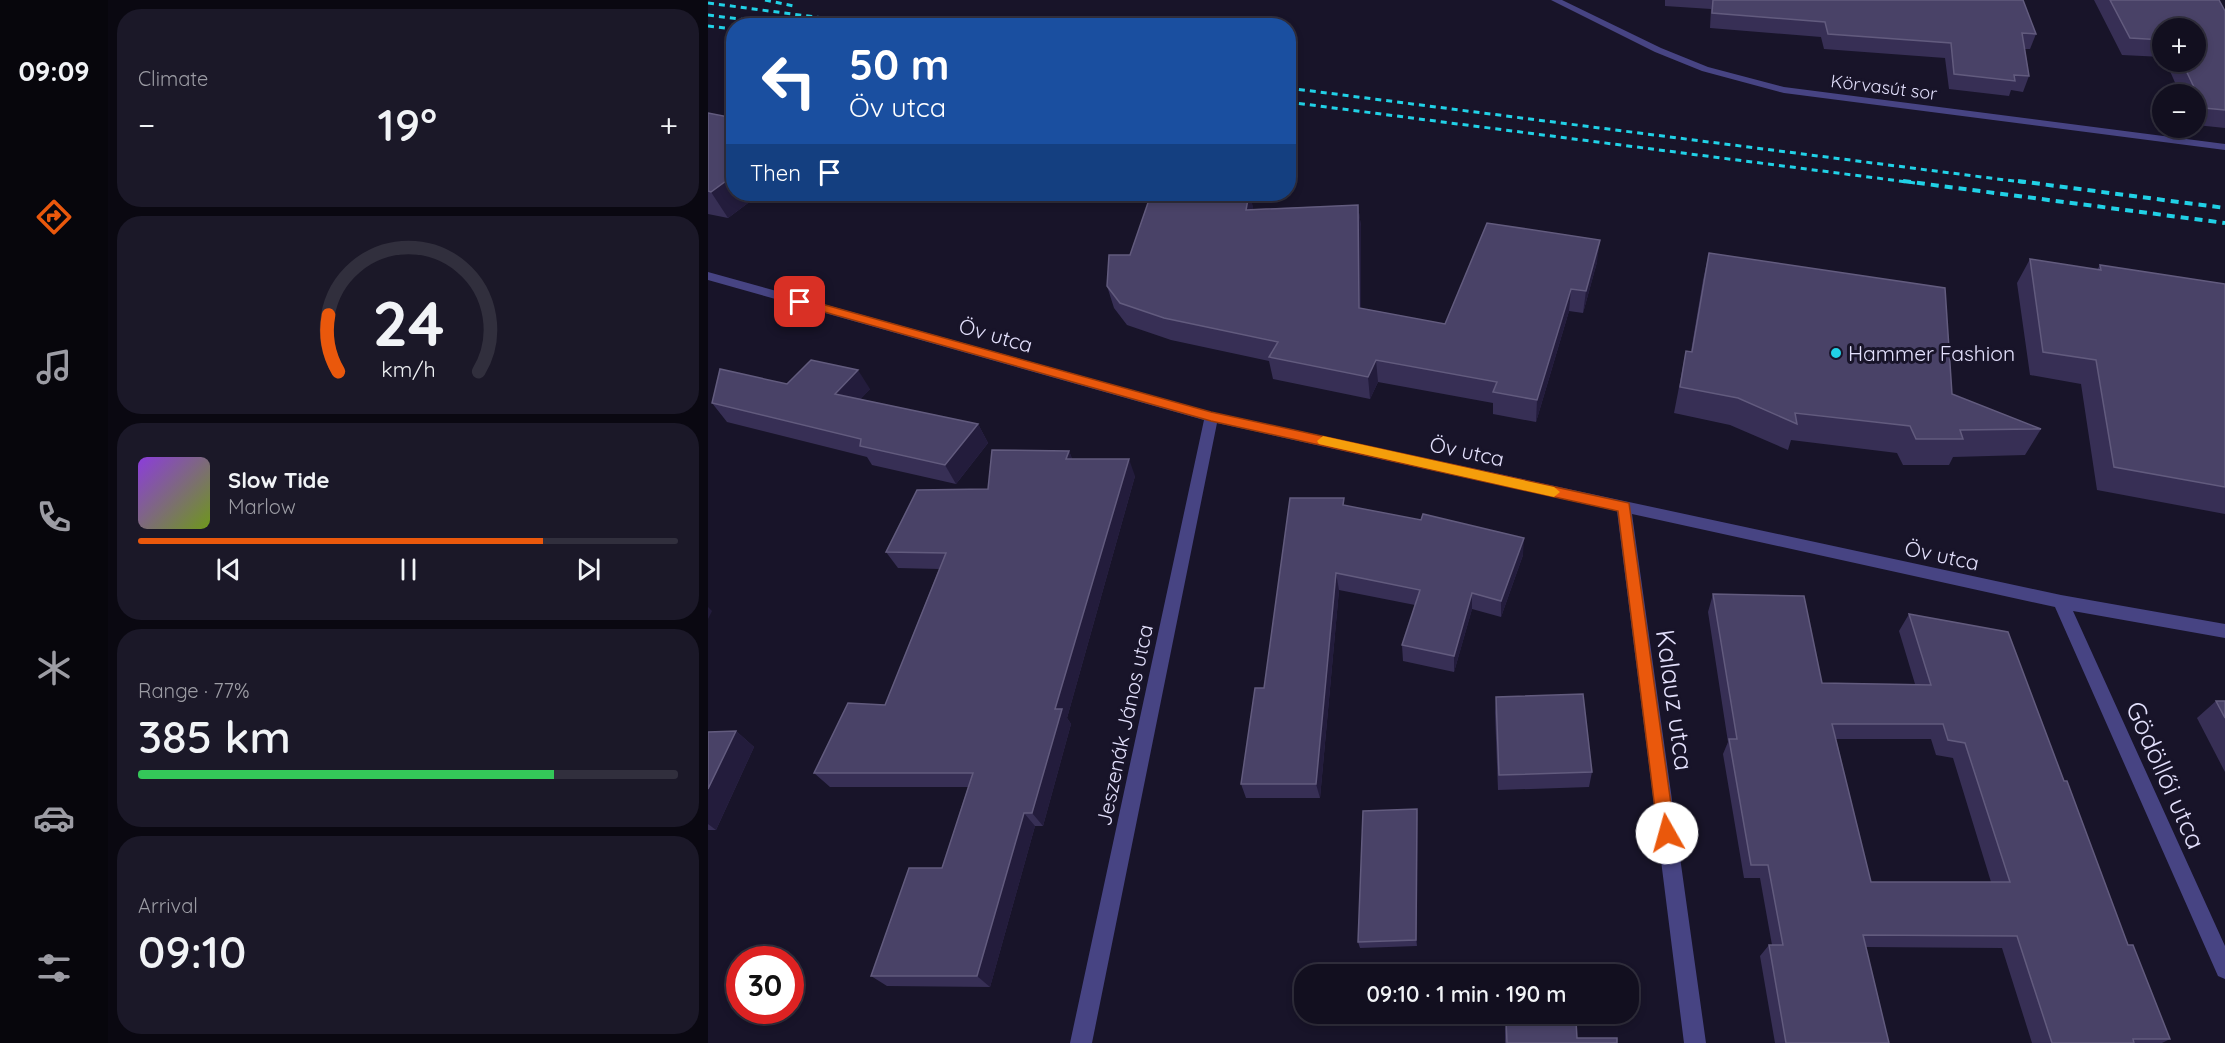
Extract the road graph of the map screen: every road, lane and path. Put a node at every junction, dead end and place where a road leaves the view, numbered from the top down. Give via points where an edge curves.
1 (1555, 0) edge
2 (2225, 147) edge
3 (708, 276) edge
4 (1211, 417) junction
5 (1624, 507) junction
6 (2061, 602) junction
7 (2225, 631) edge
8 (2225, 969) edge
9 (1081, 1043) edge
10 (1695, 1043) edge

1 - 2 street, Körvasút sor via 1705,69 1784,90
3 - 4 street, Öv utca
4 - 5 street, Öv utca
4 - 9 street, Jeszenák János utca
5 - 6 street, Öv utca
5 - 10 street, Kalauz utca
6 - 7 street, Öv utca
6 - 8 street, Gödöllői utca

